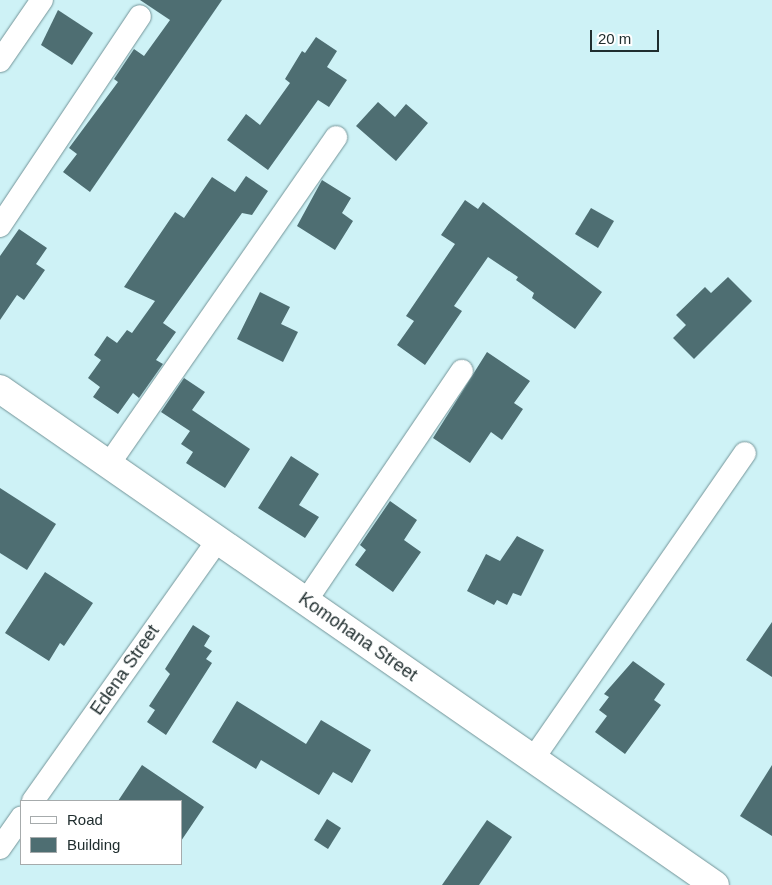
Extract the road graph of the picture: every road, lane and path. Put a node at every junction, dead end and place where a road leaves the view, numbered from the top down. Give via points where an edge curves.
1 (42, 0) edge
2 (140, 16) dead end
3 (0, 62) edge
4 (336, 137) dead end
5 (0, 226) edge
6 (462, 372) dead end
7 (0, 389) edge
8 (745, 453) dead end
9 (109, 464) junction
10 (218, 540) junction
11 (306, 601) junction
12 (533, 759) junction
13 (34, 800) edge
14 (20, 819) edge
15 (0, 848) edge
16 (715, 885) edge

1 - 3 street
2 - 5 street
4 - 9 street
6 - 11 street
7 - 9 street, Komohana Street
8 - 12 street
9 - 10 street, Komohana Street
10 - 11 street, Komohana Street
10 - 13 street, Edena Street
11 - 12 street, Komohana Street
12 - 16 street, Komohana Street
14 - 15 street

